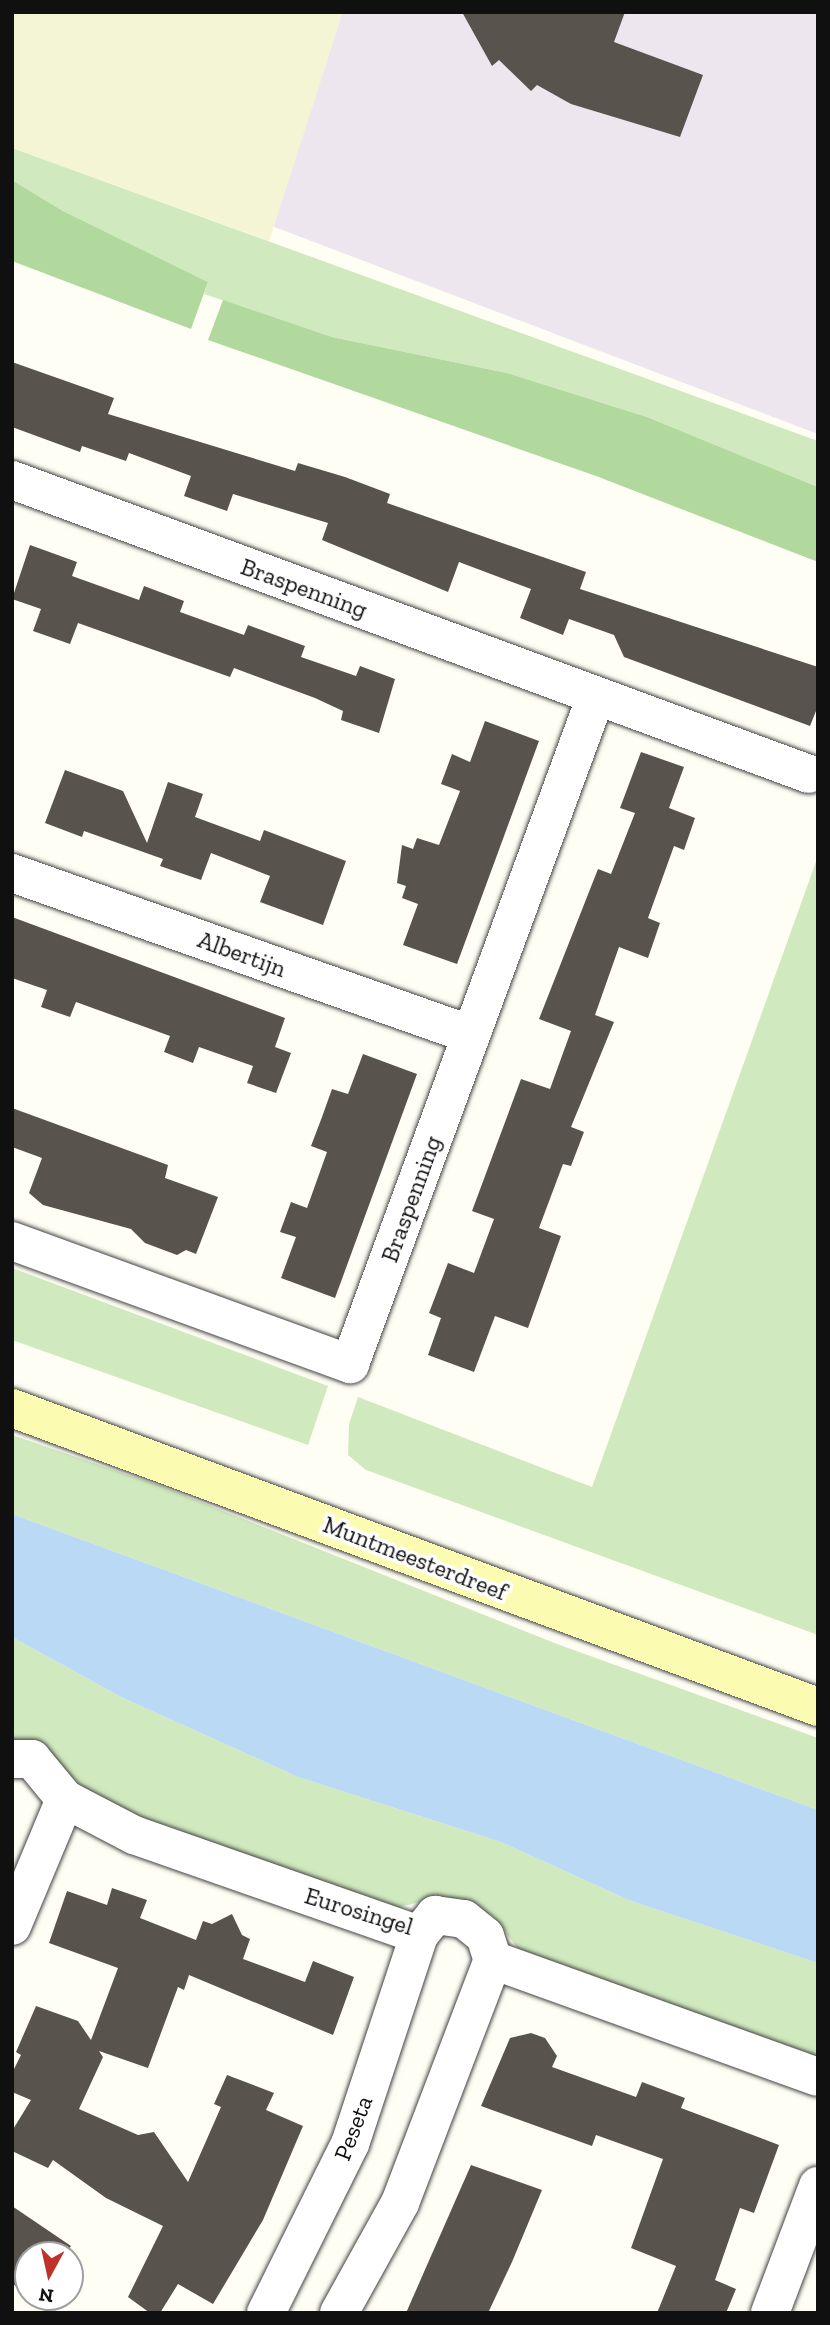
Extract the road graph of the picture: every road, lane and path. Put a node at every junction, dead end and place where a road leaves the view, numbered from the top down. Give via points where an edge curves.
1 (12, 480) edge
2 (596, 695) junction
3 (810, 774) dead end
4 (12, 873) edge
5 (471, 1035) junction
6 (12, 1241) edge
7 (12, 1408) edge
8 (818, 1707) edge
9 (12, 1759) edge
10 (65, 1799) junction
11 (12, 1926) edge
12 (419, 1935) junction
13 (493, 1960) junction
14 (818, 2077) edge
15 (818, 2186) edge
16 (267, 2313) edge
17 (339, 2313) edge
18 (770, 2313) edge

1 - 2 street, Braspenning
2 - 3 street, Braspenning
2 - 5 street, Braspenning
4 - 5 street, Albertijn
5 - 6 street, Braspenning via 350,1364
7 - 8 main road, Muntmeesterdreef
9 - 10 street, Eurosingel via 32,1759
10 - 11 street
10 - 12 street, Eurosingel via 134,1835
12 - 13 street, Eurosingel via 435,1915 464,1919 485,1936
12 - 16 street, Peseta via 350,2144
13 - 14 street
13 - 17 street via 400,2203
15 - 18 street

